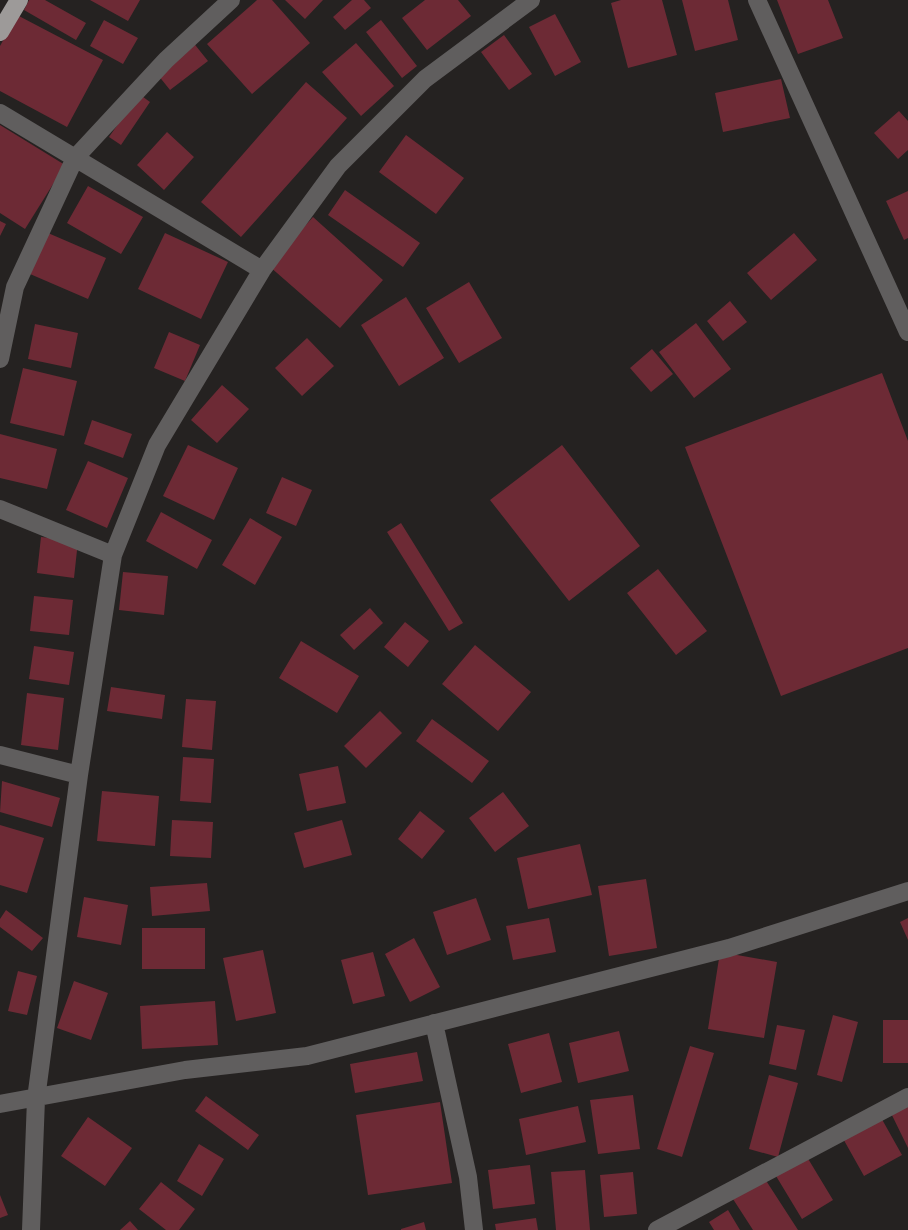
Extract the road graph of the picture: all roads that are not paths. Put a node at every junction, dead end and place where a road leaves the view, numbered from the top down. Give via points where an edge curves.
1 (19, 0) edge
2 (231, 0) edge
3 (531, 0) edge
4 (757, 0) edge
5 (0, 32) edge
6 (0, 113) edge
7 (75, 158) junction
8 (262, 270) junction
9 (908, 332) edge
10 (0, 359) edge
11 (0, 509) edge
12 (113, 555) junction
13 (0, 755) edge
14 (79, 775) junction
15 (908, 891) edge
16 (434, 1023) junction
17 (908, 1097) edge
18 (36, 1099) junction
19 (0, 1104) edge
20 (31, 1230) edge
21 (474, 1230) edge
22 (657, 1230) edge

1 - 5 main road
2 - 7 street via 166,60
3 - 8 street via 425,79 338,166
4 - 9 street
6 - 7 street
7 - 8 street
7 - 10 street via 15,287
8 - 12 street via 157,445
11 - 12 street
12 - 14 street
13 - 14 street
14 - 18 street
15 - 16 street via 729,948
16 - 18 street via 307,1056 185,1070
16 - 21 street via 468,1177
17 - 22 street
18 - 19 street
18 - 20 street

